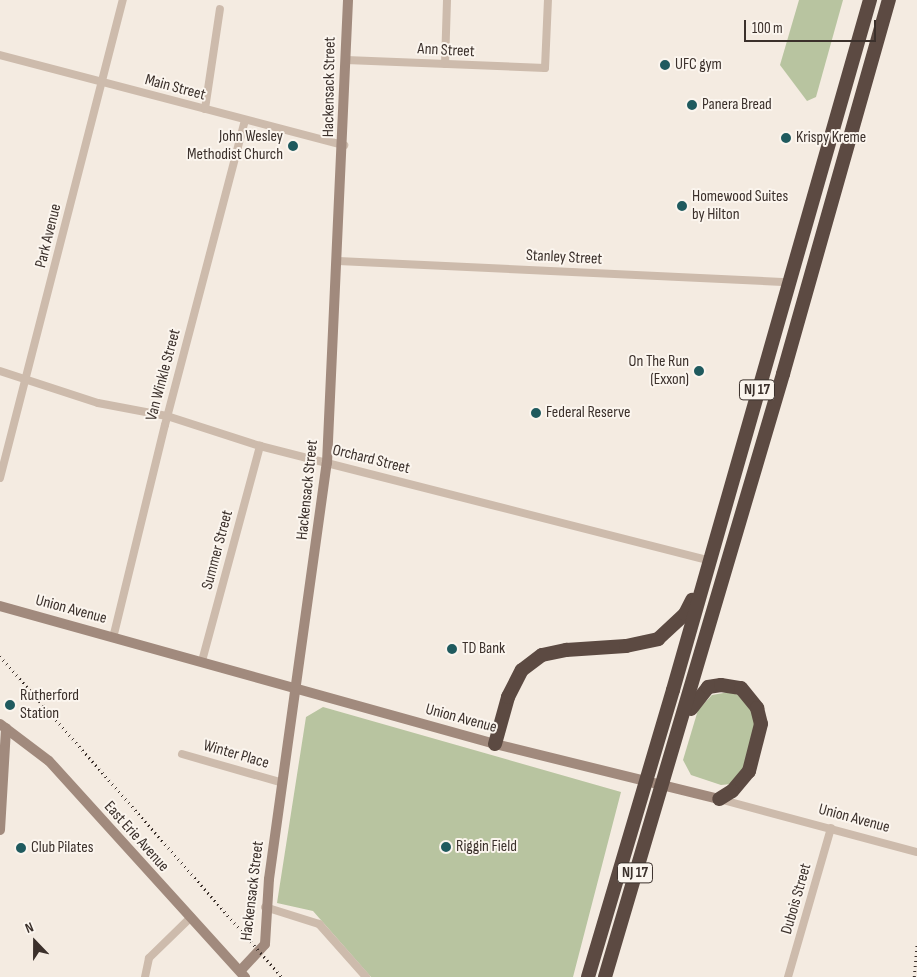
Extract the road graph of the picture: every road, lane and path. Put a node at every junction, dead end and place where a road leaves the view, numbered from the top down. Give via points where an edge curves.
1 (123, 0) edge
2 (348, 0) edge
3 (447, 0) edge
4 (548, 0) edge
5 (870, 0) edge
6 (889, 0) edge
7 (220, 9) dead end
8 (0, 55) edge
9 (346, 60) junction
10 (445, 64) junction
11 (102, 82) junction
12 (205, 110) junction
13 (245, 121) junction
14 (344, 145) junction
15 (338, 261) junction
16 (788, 282) junction
17 (0, 372) edge
18 (25, 379) junction
19 (167, 416) junction
20 (260, 446) junction
21 (327, 463) junction
22 (0, 478) edge
23 (710, 561) junction
24 (703, 580) junction
25 (0, 606) edge
26 (113, 638) junction
27 (202, 662) junction
28 (297, 687) junction
29 (2, 725) edge
30 (680, 730) junction
31 (495, 744) junction
32 (182, 754) dead end
33 (647, 781) junction
34 (283, 783) junction
35 (663, 785) junction
36 (719, 799) junction
37 (831, 828) junction
38 (0, 830) edge
39 (917, 852) edge
40 (265, 907) junction
41 (191, 917) junction
42 (243, 973) edge
43 (145, 977) edge
44 (366, 977) edge
45 (588, 977) edge
46 (605, 977) edge
47 (788, 977) edge

1 - 11 street, Park Avenue
2 - 9 main road, Hackensack Street
3 - 10 street
4 - 10 street, Ann Street via 545,68
5 - 16 highway, NJ 17
6 - 30 highway, NJ 17
7 - 12 street
8 - 11 street, Main Street
9 - 10 street, Ann Street
9 - 14 main road, Hackensack Street
11 - 12 street, Main Street
11 - 18 street, Park Avenue
12 - 13 street, Main Street
13 - 14 street, Main Street
13 - 19 street, Van Winkle Street
14 - 15 main road, Hackensack Street
15 - 16 street, Stanley Street
15 - 21 main road, Hackensack Street
16 - 23 highway, NJ 17
17 - 18 street, Orchard Street
18 - 19 street, Orchard Street via 98,403
18 - 22 street, Park Avenue
19 - 20 street, Orchard Street
19 - 26 street, Van Winkle Street
20 - 21 street, Orchard Street
20 - 27 street, Summer Street
21 - 23 street, Orchard Street
21 - 28 main road, Hackensack Street
23 - 24 highway, NJ 17
24 - 31 highway via 685,614 658,639 626,646 542,655 522,670 508,697
24 - 33 highway, NJ 17
25 - 26 main road, Union Avenue
26 - 27 main road, Union Avenue
27 - 28 main road, Union Avenue
28 - 31 main road, Union Avenue
28 - 34 main road, Hackensack Street
29 - 38 main road
29 - 41 main road, East Erie Avenue via 49,761
30 - 35 highway, NJ 17
30 - 36 highway via 698,696 708,686 741,688 756,708 761,724 749,771 732,791
31 - 33 main road, Union Avenue
32 - 34 street, Winter Place
33 - 35 main road, Union Avenue
33 - 45 highway, NJ 17
34 - 40 main road, Hackensack Street
35 - 36 main road, Union Avenue
35 - 46 highway, NJ 17
36 - 37 street, Union Avenue
37 - 39 street, Union Avenue
37 - 47 street, Dubois Street
40 - 42 main road, Hackensack Street via 265,944
40 - 44 street via 319,924
41 - 42 main road, East Erie Avenue
41 - 43 street via 149,958

